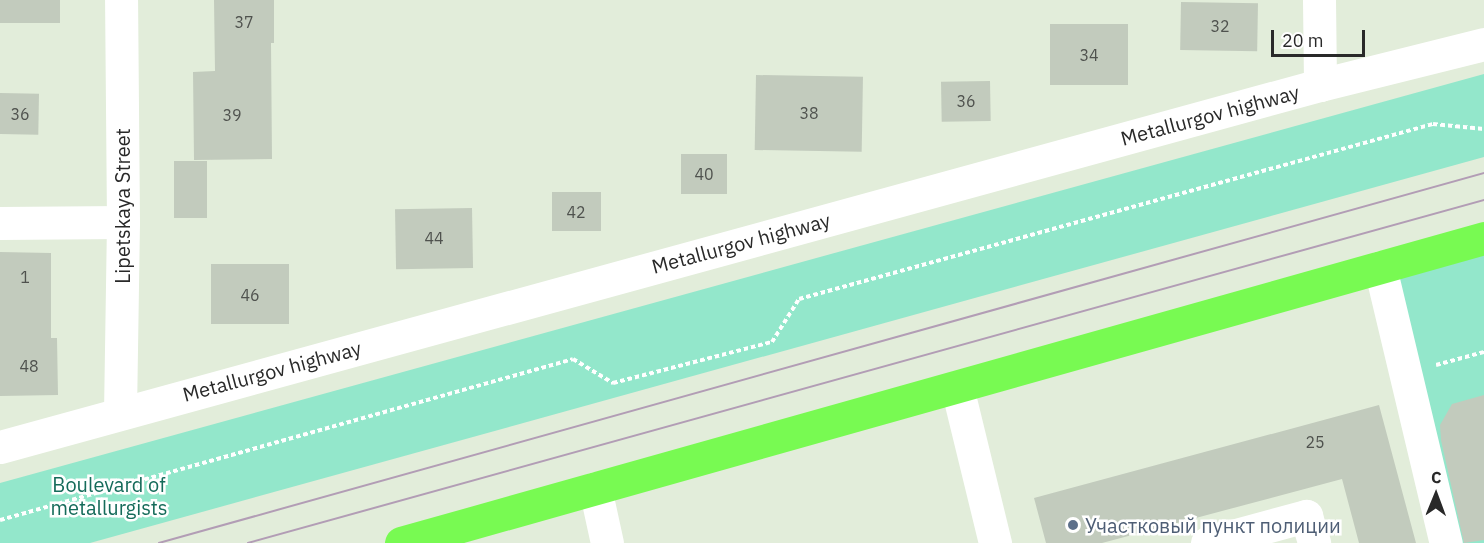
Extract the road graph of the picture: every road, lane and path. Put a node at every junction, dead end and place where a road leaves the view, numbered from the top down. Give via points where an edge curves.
1 (121, 0) edge
2 (1319, 0) edge
3 (1484, 44) edge
4 (1320, 85) junction
5 (1484, 129) edge
6 (0, 222) edge
7 (123, 222) junction
8 (1484, 238) edge
9 (1380, 267) junction
10 (1483, 353) edge
11 (1435, 365) dead end
12 (957, 387) junction
13 (120, 413) junction
14 (0, 447) edge
15 (595, 489) junction
16 (0, 520) edge
17 (401, 543) edge
18 (608, 543) edge
19 (995, 543) edge
20 (1207, 543) edge
21 (1314, 543) edge
22 (1446, 543) edge

1 - 7 street, Lipetskaya Street
2 - 4 street
3 - 4 street, Metallurgov highway
4 - 13 street, Metallurgov highway
5 - 16 path via 1432,124 799,299 772,342 613,383 573,359
6 - 7 street
7 - 13 street, Lipetskaya Street
8 - 9 main road
9 - 12 main road
9 - 22 street
10 - 11 path
12 - 15 main road
12 - 19 street
13 - 14 street, Metallurgov highway
15 - 17 main road
15 - 18 street
20 - 21 street via 1306,516

